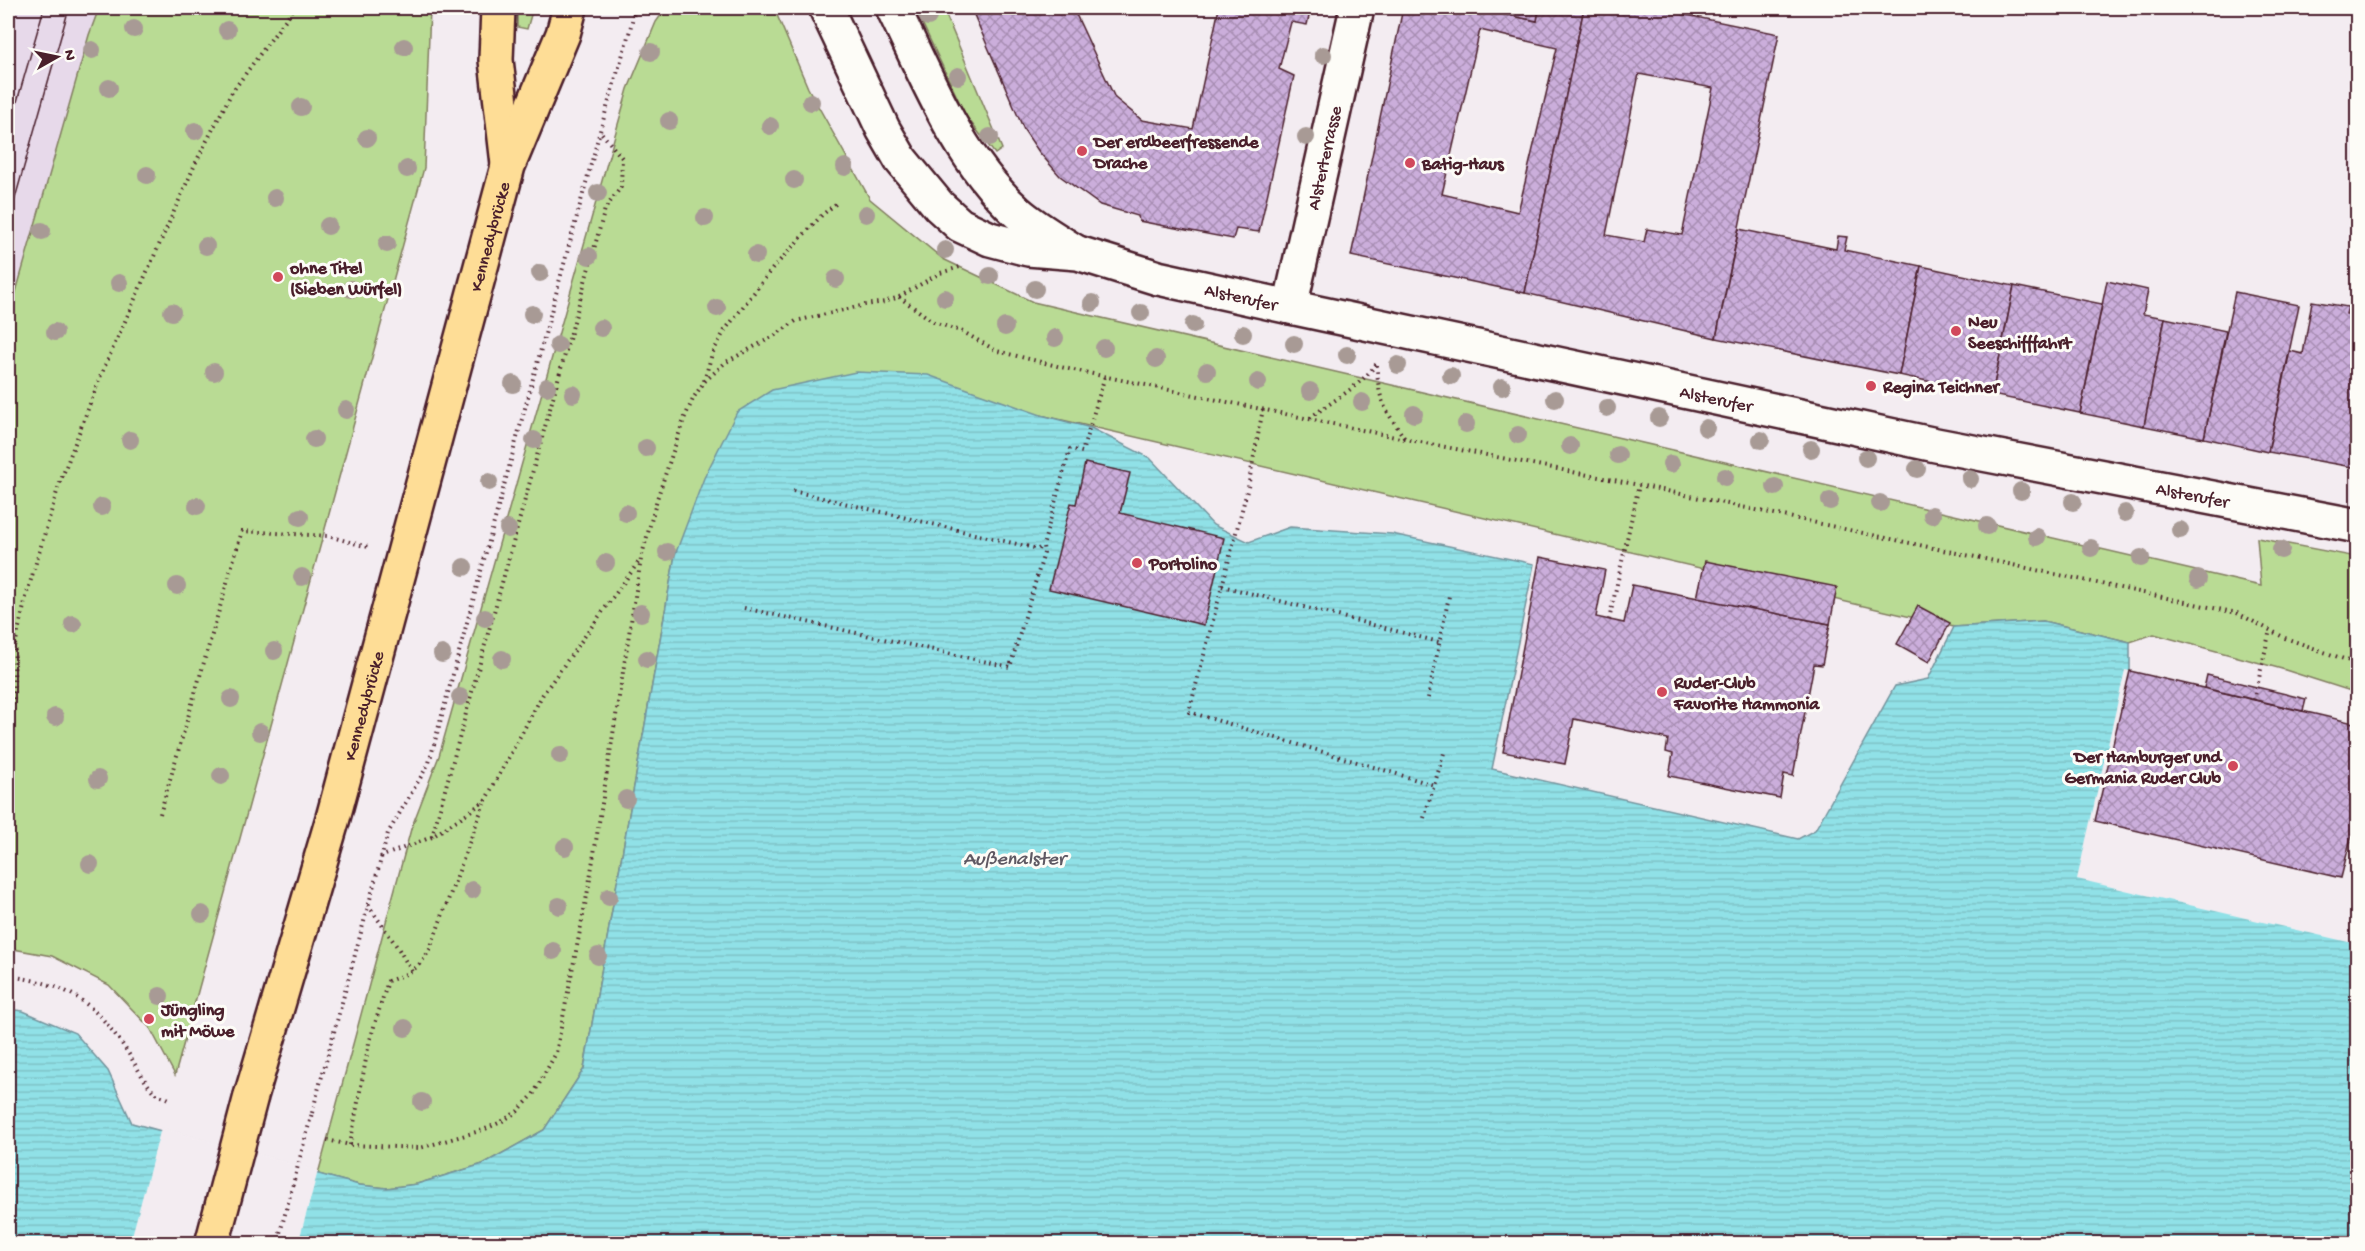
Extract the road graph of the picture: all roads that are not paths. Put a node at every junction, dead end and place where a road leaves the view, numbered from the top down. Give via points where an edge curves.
1 (498, 8) edge
2 (826, 8) edge
3 (893, 8) edge
4 (1357, 8) edge
5 (571, 16) edge
6 (508, 166) junction
7 (1078, 254) junction
8 (1290, 308) junction
9 (2358, 526) edge
10 (212, 1244) edge

1 - 6 main road, Kennedybrücke via 496,60
2 - 7 street, Alsterufer via 883,129 901,160 939,206 960,225 990,239 1028,249
3 - 7 street, Alsterufer via 946,116 986,177 1017,211
4 - 8 street, Alsterterrasse
5 - 6 main road, Kennedybrücke
6 - 10 main road, Kennedybrücke, bridge via 333,818
7 - 8 street, Alsterufer via 1158,278
8 - 9 street, Alsterufer via 1936,445

